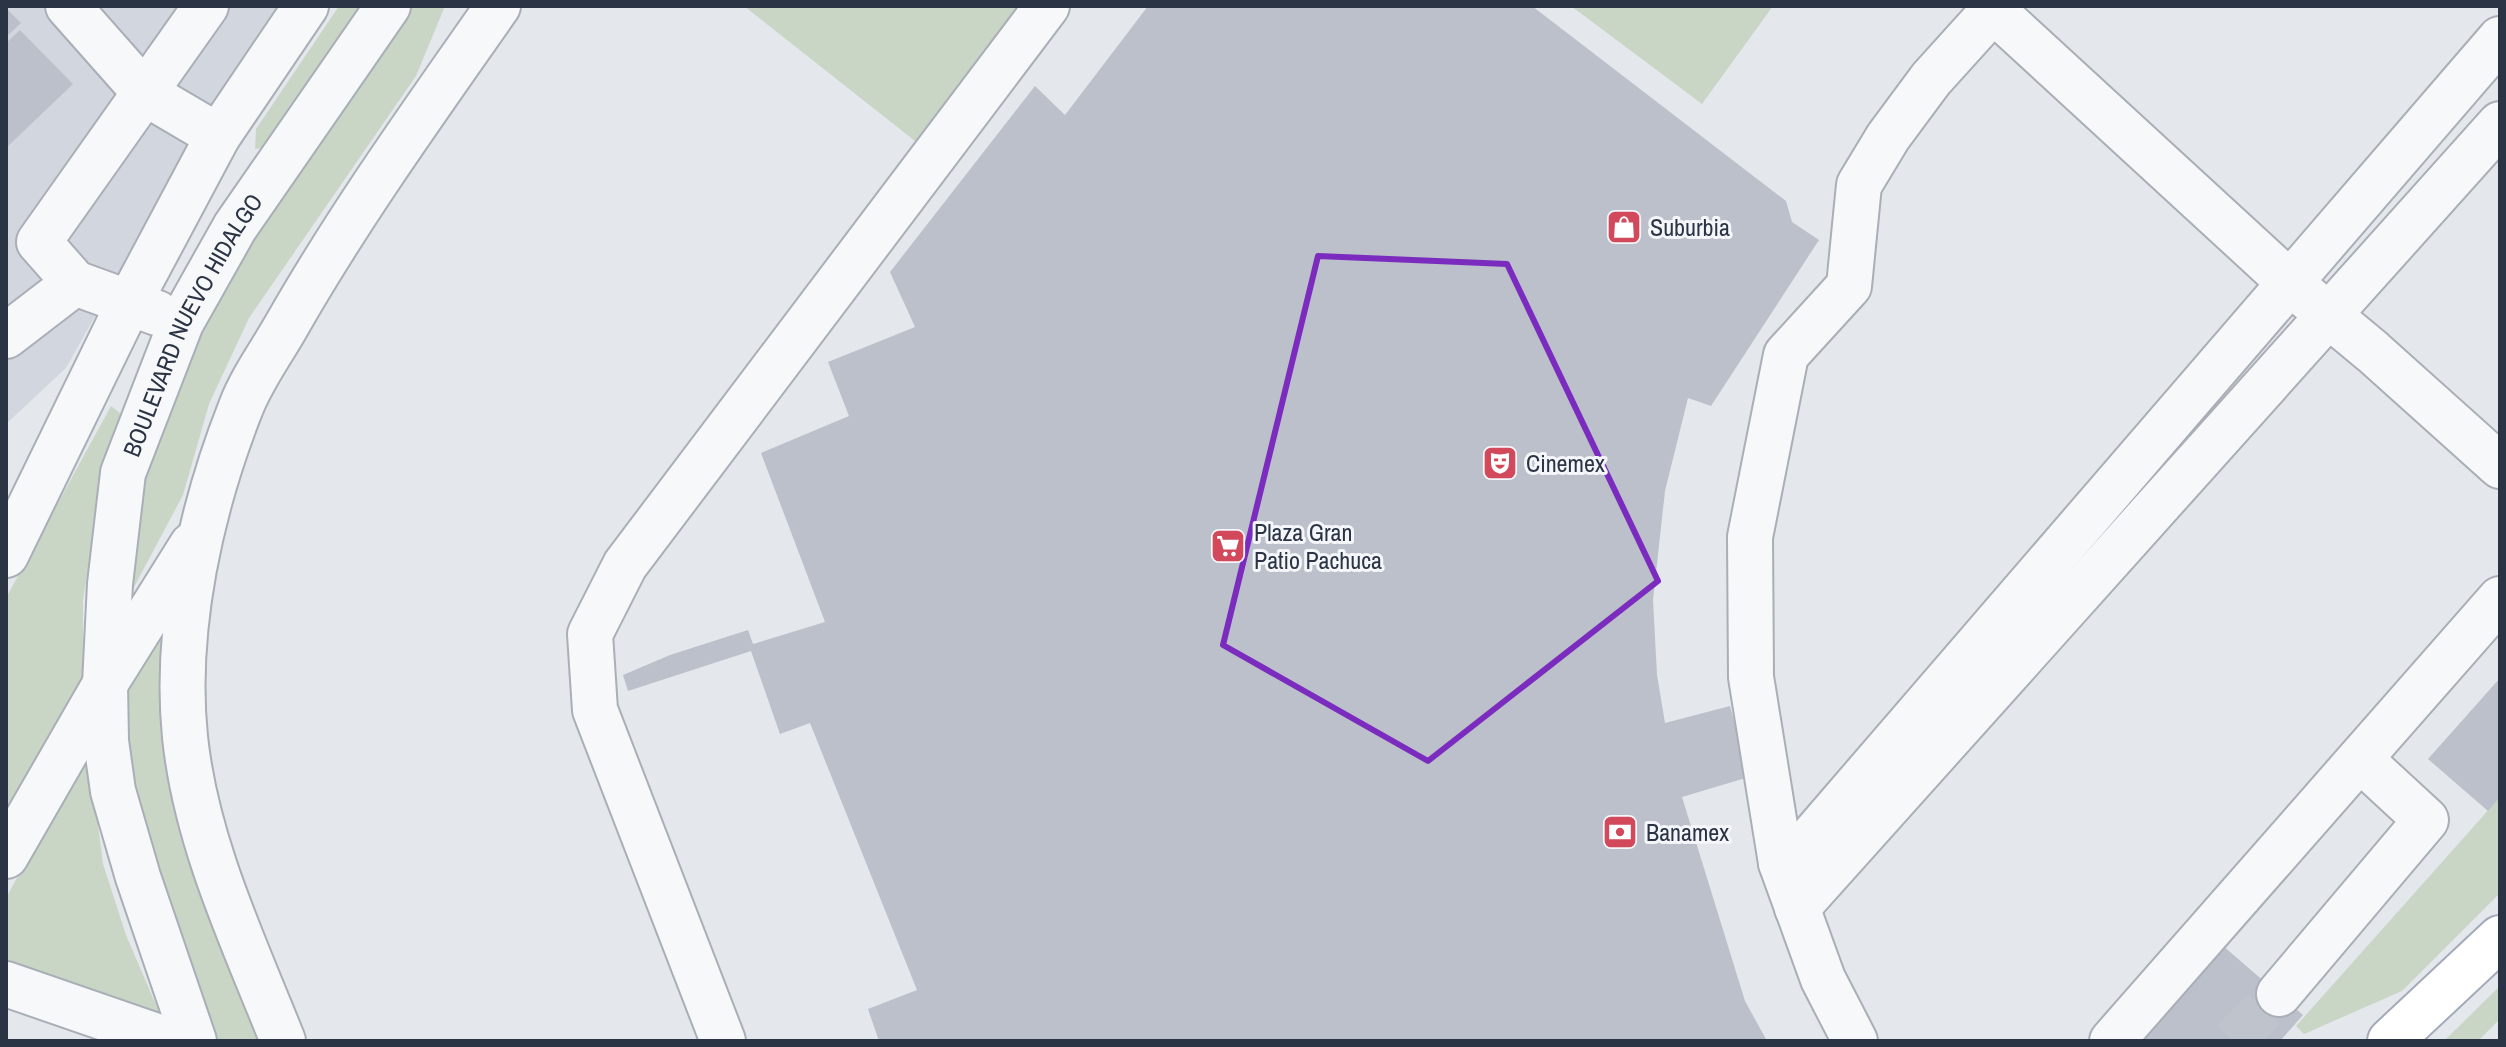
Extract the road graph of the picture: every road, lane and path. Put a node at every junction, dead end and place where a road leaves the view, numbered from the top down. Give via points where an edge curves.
1 (68, 6) edge
2 (206, 6) edge
3 (306, 6) edge
4 (388, 6) edge
5 (498, 6) edge
6 (1047, 6) edge
7 (1995, 8) edge
8 (2500, 39) edge
9 (247, 92) junction
10 (145, 93) junction
11 (2500, 124) edge
12 (218, 136) junction
13 (235, 227) junction
14 (75, 283) junction
15 (2290, 283) junction
16 (129, 303) junction
17 (2329, 316) junction
18 (181, 323) junction
19 (9, 326) edge
20 (2500, 466) edge
21 (200, 533) junction
22 (6, 555) edge
23 (2500, 599) edge
24 (105, 684) junction
25 (2360, 759) junction
26 (6, 856) edge
27 (1781, 863) junction
28 (1797, 908) junction
29 (2500, 938) edge
30 (6, 984) edge
31 (2279, 994) tunnel mouth
32 (171, 1041) edge
33 (194, 1041) edge
34 (283, 1041) edge
35 (723, 1041) edge
36 (1855, 1041) edge
37 (2112, 1041) edge
38 (2390, 1041) edge

1 - 10 street
2 - 10 street
3 - 9 street
4 - 13 street, BOULEVARD NUEVO HIDALGO
5 - 21 street, BOULEVARD NUEVO HIDALGO via 312,281 249,391
6 - 35 street via 625,565 590,634 595,710
7 - 15 street
7 - 27 street via 1931,79 1859,185 1849,286 1786,355 1750,537 1751,677
8 - 15 street
9 - 12 street
9 - 13 street
10 - 12 street
10 - 14 street via 39,242
11 - 17 street
12 - 16 street
13 - 18 street, BOULEVARD NUEVO HIDALGO
14 - 16 street
14 - 19 street
15 - 17 street
15 - 27 street via 1806,844
16 - 18 street
16 - 22 street
17 - 20 street
17 - 28 street
18 - 24 street, BOULEVARD NUEVO HIDALGO via 123,473
21 - 24 street, BOULEVARD NUEVO HIDALGO
21 - 34 street, BOULEVARD NUEVO HIDALGO via 183,661 185,738 219,882
23 - 25 street
24 - 26 street, BOULEVARD NUEVO HIDALGO
24 - 33 street, BOULEVARD NUEVO HIDALGO via 113,791
25 - 31 street via 2426,820
25 - 37 street
27 - 28 street
28 - 36 street via 1823,979
29 - 38 main road
30 - 32 street

